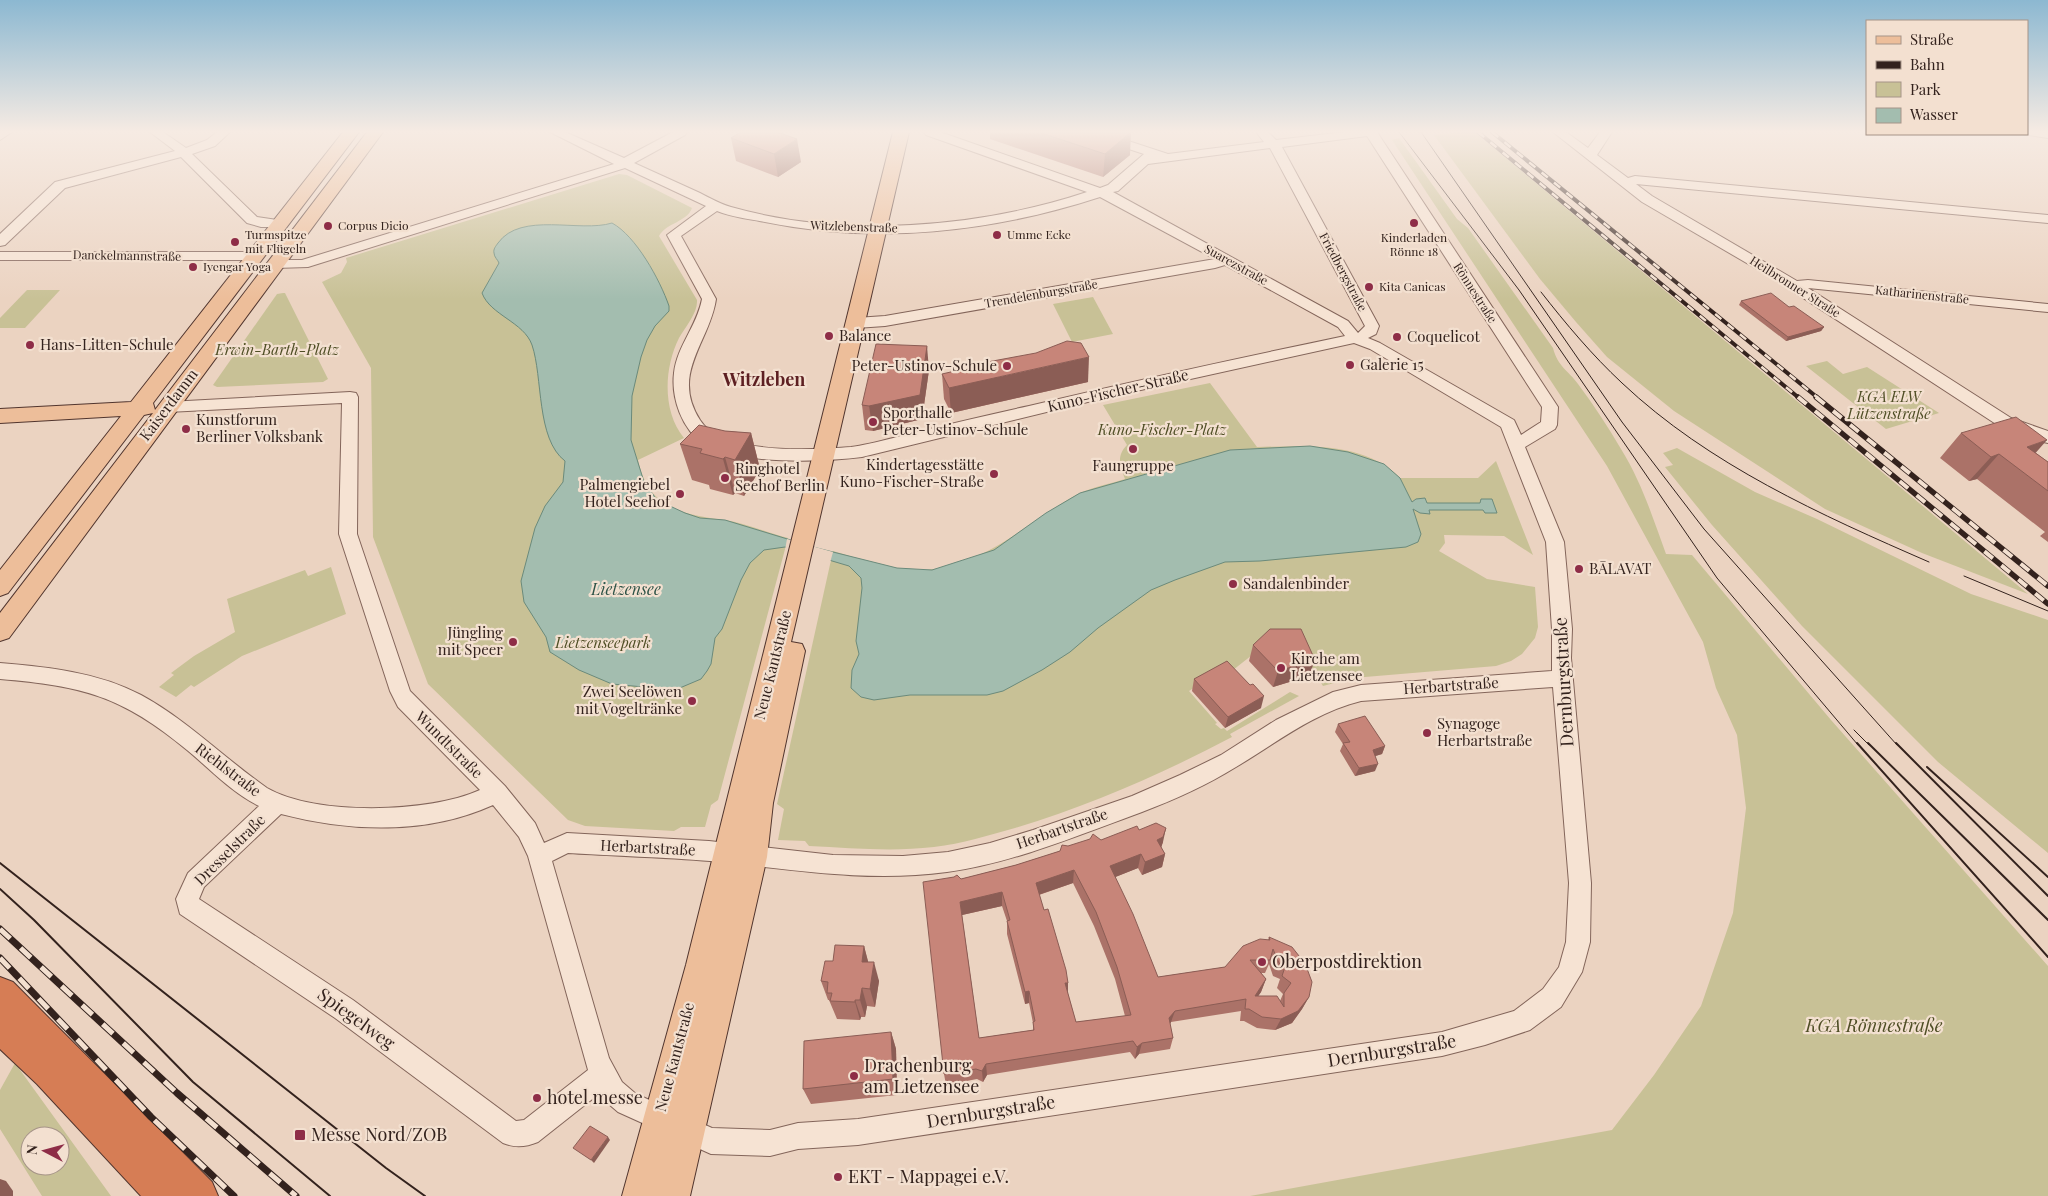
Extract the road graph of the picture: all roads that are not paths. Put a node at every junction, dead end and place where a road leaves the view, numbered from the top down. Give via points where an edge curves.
1 (58, 188) edge
2 (219, 188) edge
3 (307, 188) edge
4 (333, 188) edge
5 (548, 188) edge
6 (676, 188) edge
7 (892, 188) edge
8 (898, 188) edge
9 (1091, 188) edge
10 (1113, 188) edge
11 (1296, 188) edge
12 (1407, 188) edge
13 (1632, 188) edge
14 (1716, 188) edge
15 (1102, 192) junction
16 (715, 206) junction
17 (2048, 220) edge
18 (279, 224) junction
19 (885, 230) junction
20 (0, 242) edge
21 (0, 256) edge
22 (255, 256) junction
23 (1225, 259) junction
24 (278, 260) junction
25 (1796, 286) junction
26 (2048, 308) edge
27 (863, 322) junction
28 (1360, 336) junction
29 (155, 385) junction
30 (184, 385) junction
31 (168, 407) junction
32 (137, 408) junction
33 (0, 416) edge
34 (2042, 436) edge
35 (1515, 442) junction
36 (832, 453) junction
37 (0, 587) edge
38 (0, 630) edge
39 (0, 671) edge
40 (1562, 678) junction
41 (497, 793) junction
42 (276, 804) junction
43 (740, 855) junction
44 (539, 856) junction
45 (191, 889) joint
46 (0, 995) edge
47 (0, 1024) edge
48 (603, 1075) junction
49 (659, 1117) junction
50 (529, 1133) joint
51 (689, 1133) junction
52 (122, 1148) junction
53 (147, 1196) edge
54 (168, 1196) edge
55 (198, 1196) edge
56 (639, 1196) edge
57 (673, 1196) edge

1 - 20 street
2 - 18 street via 252,220
3 - 18 main road, Kaiserdamm
4 - 24 main road, Kaiserdamm
5 - 24 street via 303,264
6 - 16 street, Witzlebenstraße
7 - 19 main road, Neue Kantstraße
8 - 19 main road, Neue Kantstraße
9 - 15 street, Suarezstraße
10 - 15 street, Witzlebenstraße
11 - 28 street, Friedbergstraße via 1372,326 1371,331
12 - 35 street, Rönnestraße via 1550,407 1549,425
13 - 25 street, Heilbronner Straße
14 - 17 street
15 - 19 street, Witzlebenstraße via 1021,216
15 - 23 street, Suarezstraße
16 - 19 street, Witzlebenstraße via 740,215 799,225
16 - 36 street, Kuno-Fischer-Straße via 674,235 709,299 682,368 682,390 689,417 703,435 727,448
18 - 22 main road, Kaiserdamm
19 - 27 main road, Neue Kantstraße
21 - 22 street, Danckelmannstraße
22 - 29 main road, Kaiserdamm
23 - 27 street, Trendelenburgstraße via 1215,264
23 - 28 street, Suarezstraße
24 - 30 main road, Kaiserdamm
25 - 26 street, Katharinenstraße via 1808,284
25 - 34 street, Heilbronner Straße via 2005,422
27 - 36 main road, Neue Kantstraße
28 - 35 street, Suarezstraße via 1508,424
28 - 36 street, Kuno-Fischer-Straße via 862,451
29 - 30 main road
29 - 32 main road, Kaiserdamm
30 - 31 main road, Kaiserdamm
31 - 32 main road
31 - 38 main road, Kaiserdamm
31 - 41 street, Wundtstraße via 350,397 348,534 395,678 406,701
32 - 33 main road
32 - 37 main road, Kaiserdamm
35 - 40 street, Dernburgstraße via 1555,542 1562,629
36 - 43 main road, Neue Kantstraße
39 - 42 street, Riehlstraße via 94,686 130,699
40 - 43 street, Herbartstraße via 1361,693 1340,698 1283,726 1188,782 1137,804 990,853 948,862 903,866 833,865
40 - 51 street, Dernburgstraße via 1580,883 1578,942 1570,972 1552,998 1521,1021 1442,1044 858,1132 798,1136 770,1143 717,1142
41 - 42 street, Riehlstraße via 478,803 402,817 336,815
41 - 44 street, Wundtstraße via 527,830
42 - 45 street, Dresselstraße
43 - 44 street, Herbartstraße via 566,843
43 - 49 main road, Neue Kantstraße via 701,965
43 - 51 main road, Neue Kantstraße
44 - 48 street, Wundtstraße
45 - 50 street, Spiegelweg via 188,906 344,1009 512,1134
46 - 55 highway
47 - 52 highway via 50,1071
48 - 49 street, Wundtstraße via 626,1103
48 - 50 street
49 - 51 street, Dernburgstraße
49 - 56 main road, Neue Kantstraße
51 - 57 main road, Neue Kantstraße
52 - 53 highway
52 - 54 highway

